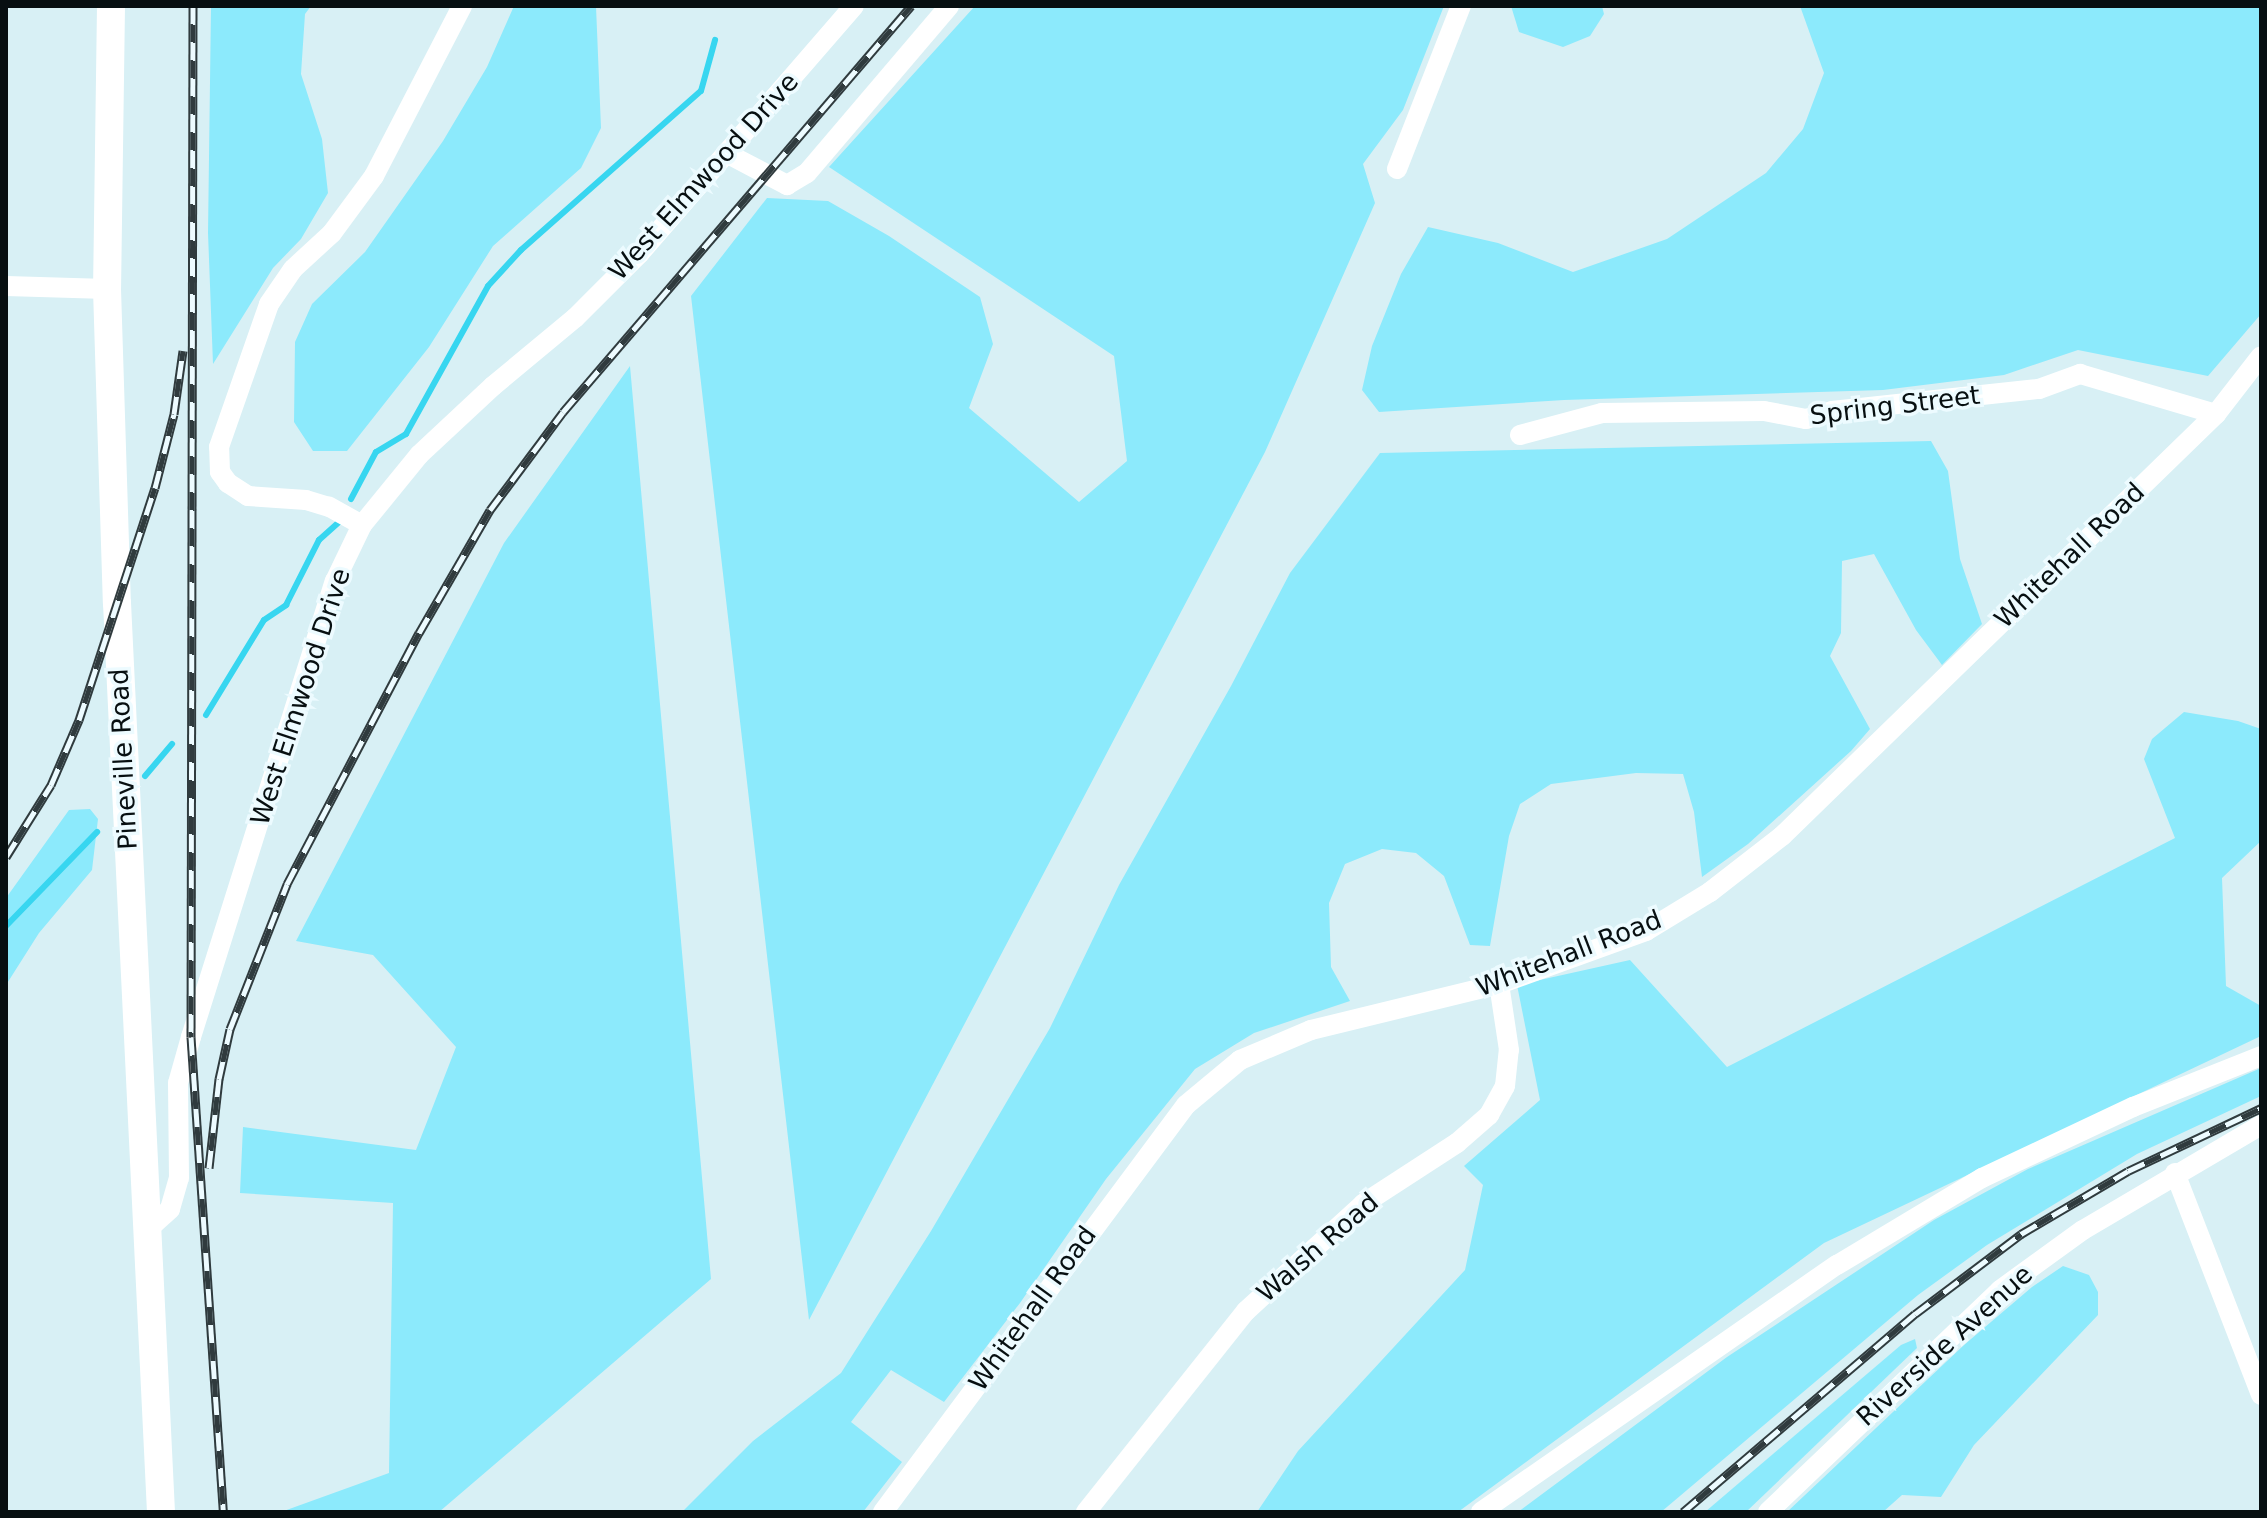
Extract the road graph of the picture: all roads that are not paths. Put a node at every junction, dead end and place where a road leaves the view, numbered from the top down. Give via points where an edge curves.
1 (111, 6) edge
2 (462, 6) edge
3 (854, 6) edge
4 (949, 6) edge
5 (1461, 6) edge
6 (728, 154) junction
7 (1397, 169) dead end
8 (6, 286) edge
9 (107, 289) junction
10 (2261, 356) edge
11 (2216, 414) junction
12 (1520, 435) dead end
13 (362, 525) junction
14 (1499, 984) junction
15 (2261, 1056) edge
16 (2261, 1125) edge
17 (2175, 1173) junction
18 (147, 1230) junction
19 (2261, 1395) edge
20 (161, 1512) edge
21 (883, 1512) edge
22 (1086, 1512) edge
23 (1481, 1512) edge
24 (1768, 1512) edge

1 - 9 main road, Pineville Road
2 - 13 street via 374,176 269,304 219,447 220,472 248,496 306,500
3 - 6 street, West Elmwood Drive
4 - 6 street via 807,173 787,185
5 - 7 street
6 - 13 street, West Elmwood Drive via 575,318 419,455
8 - 9 street
9 - 18 main road, Pineville Road
10 - 11 street, Whitehall Road
11 - 12 street, Spring Street via 2080,374 2039,389 1832,411 1806,419 1764,411 1602,413
11 - 14 street, Whitehall Road via 1782,836 1710,892 1646,931
13 - 18 street, West Elmwood Drive via 335,581 178,1083 179,1178 170,1209
14 - 21 street, Whitehall Road via 1311,1030 1240,1060 1186,1105
14 - 22 street, Walsh Road via 1509,1050 1505,1086 1489,1115 1457,1143 1363,1204 1246,1311
15 - 23 street via 2133,1107 1982,1178 1837,1265
16 - 17 street, Riverside Avenue
17 - 19 street
17 - 24 street, Riverside Avenue via 2000,1290
18 - 20 main road, Pineville Road

